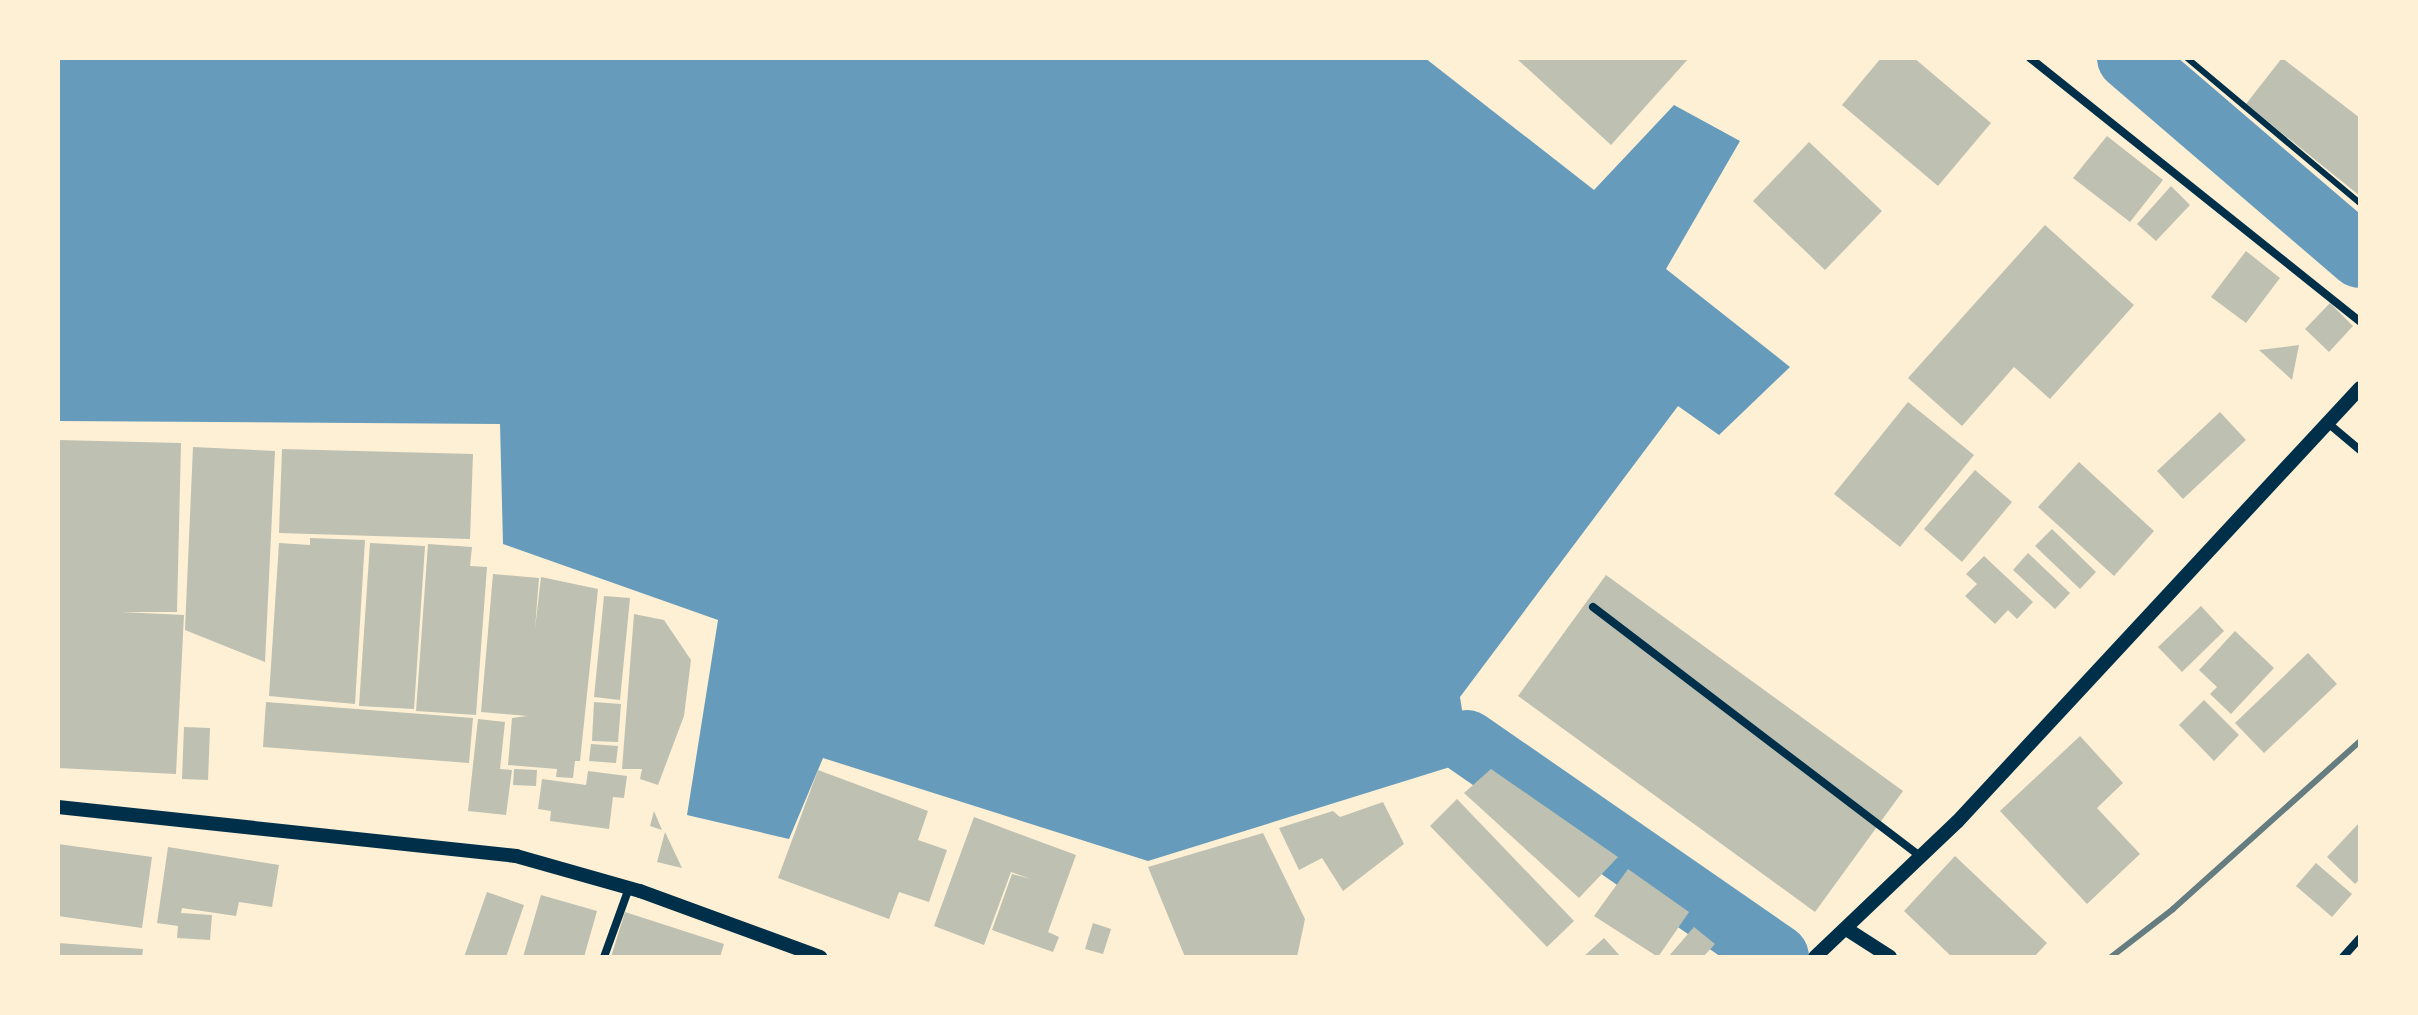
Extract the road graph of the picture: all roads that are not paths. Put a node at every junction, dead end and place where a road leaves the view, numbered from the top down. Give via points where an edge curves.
1 (2030, 58) edge
2 (2187, 58) edge
3 (2360, 203) edge
4 (2360, 321) edge
5 (2360, 388) edge
6 (2329, 424) junction
7 (2360, 450) edge
8 (1593, 607) dead end
9 (58, 807) edge
10 (1921, 857) junction
11 (629, 888) junction
12 (1848, 930) junction
13 (2358, 942) edge
14 (604, 957) edge
15 (820, 957) edge
16 (1815, 957) edge
17 (1890, 957) edge
18 (2343, 957) edge

1 - 4 street
2 - 3 lane
5 - 6 street
6 - 7 street
6 - 10 street
8 - 10 street
9 - 11 street via 516,856
10 - 12 street
11 - 14 street
11 - 15 street
12 - 16 street
12 - 17 street
13 - 18 street

